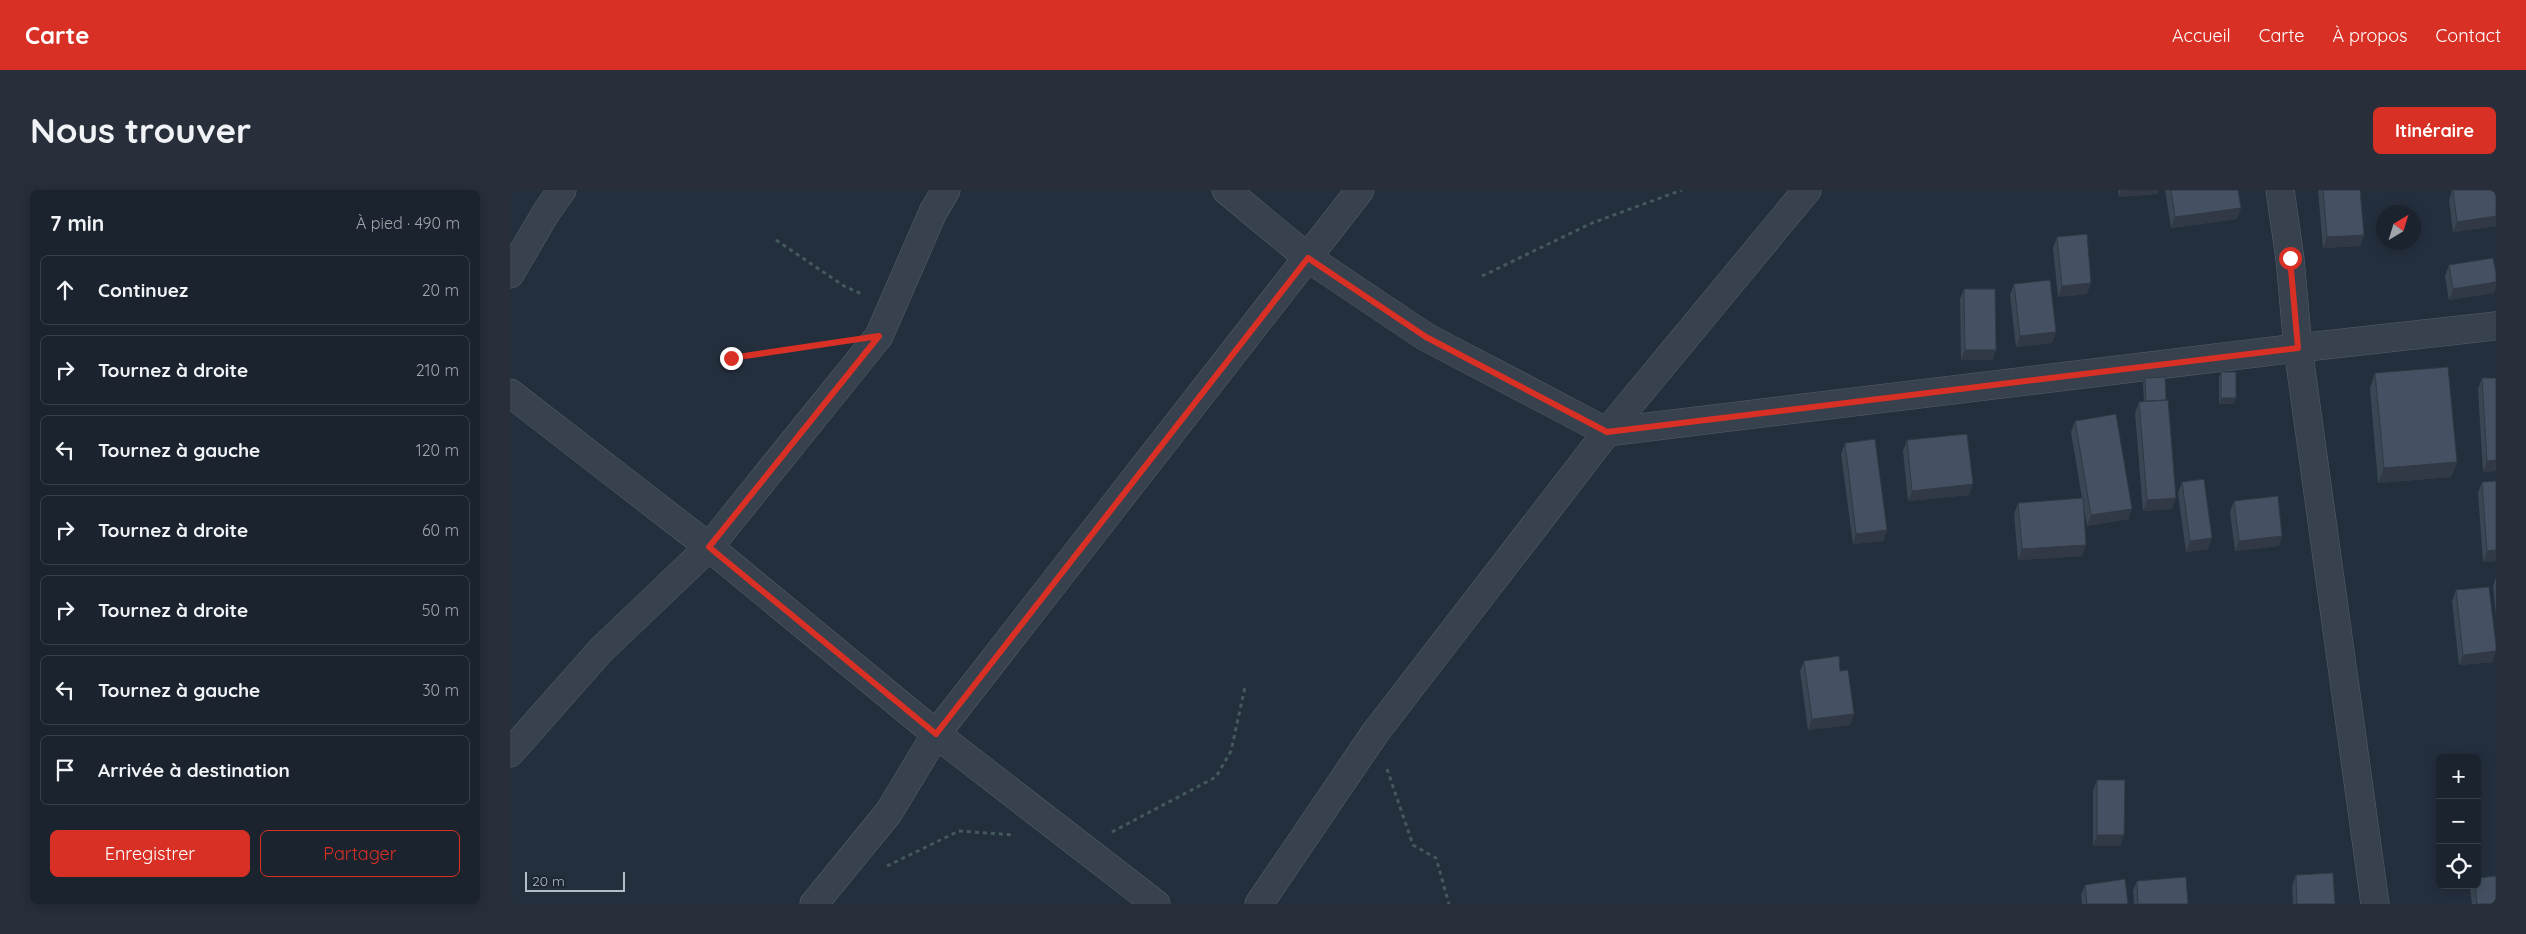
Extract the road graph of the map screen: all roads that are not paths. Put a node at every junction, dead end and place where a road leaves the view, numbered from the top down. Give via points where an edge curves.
1 (562, 190) edge
2 (946, 190) edge
3 (1226, 190) edge
4 (1360, 190) edge
5 (1806, 190) edge
6 (2280, 190) edge
7 (1308, 258) junction
8 (510, 274) edge
9 (2496, 326) edge
10 (2298, 348) junction
11 (510, 393) edge
12 (1607, 432) junction
13 (709, 547) junction
14 (936, 734) junction
15 (510, 753) edge
16 (814, 904) edge
17 (1156, 904) edge
18 (1259, 904) edge
19 (2375, 904) edge

1 - 8 street
2 - 13 street via 933,212 879,336
3 - 7 street
4 - 7 street
5 - 12 street
6 - 10 street
7 - 12 street via 1426,337
7 - 14 street
9 - 10 street
10 - 12 street
10 - 19 street
11 - 13 street
12 - 18 street via 1375,733
13 - 14 street
13 - 15 street via 601,650
14 - 16 street via 889,812
14 - 17 street

